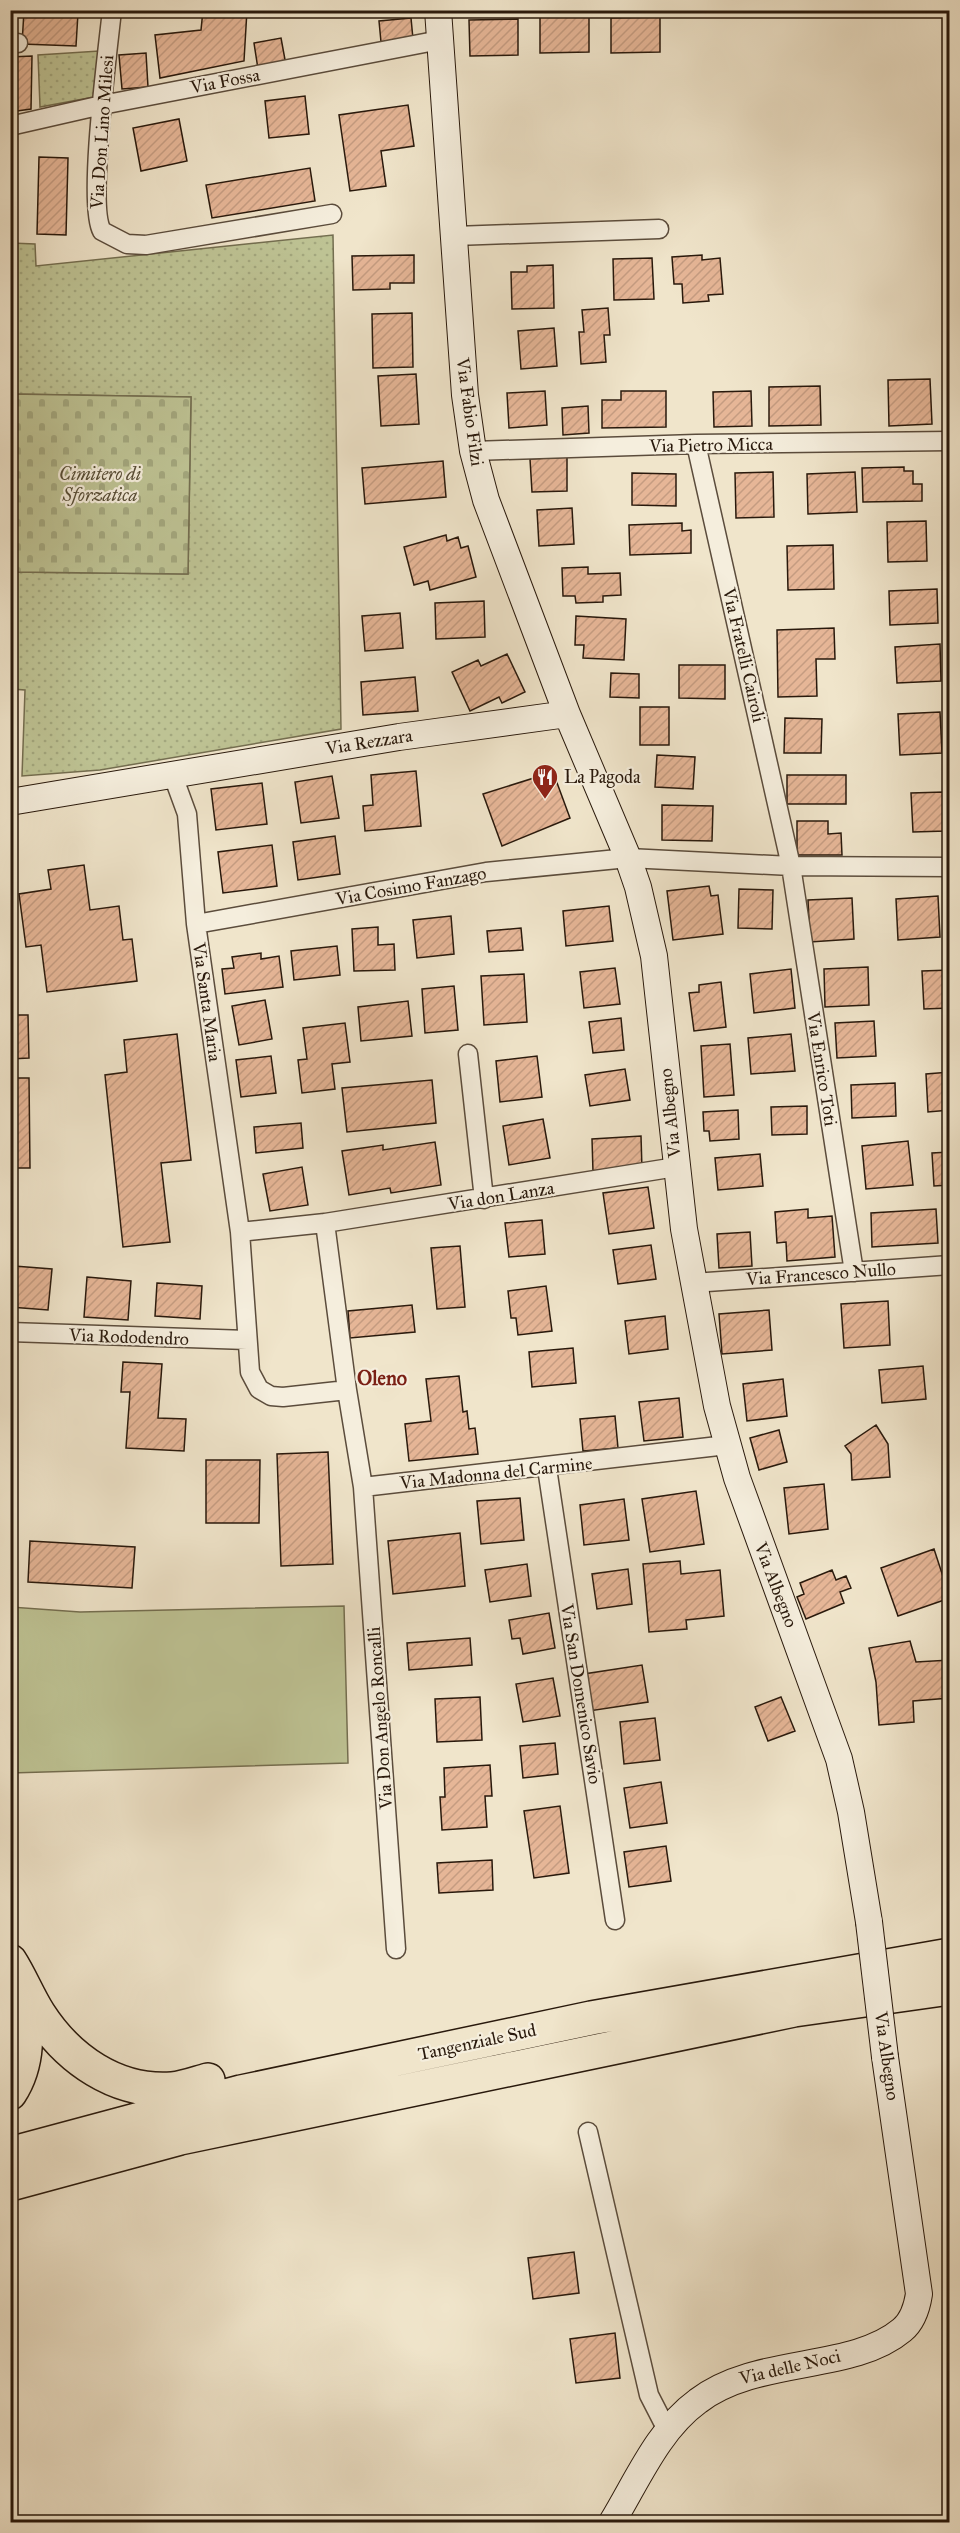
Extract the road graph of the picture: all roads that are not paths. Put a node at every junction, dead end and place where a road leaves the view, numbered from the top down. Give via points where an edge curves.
1 (112, 10) edge
2 (438, 10) edge
3 (440, 40) junction
4 (102, 105) junction
5 (10, 126) edge
6 (332, 214) dead end
7 (658, 229) dead end
8 (454, 236) junction
9 (950, 441) edge
10 (696, 444) junction
11 (473, 451) junction
12 (567, 714) junction
13 (172, 773) junction
14 (10, 802) edge
15 (628, 858) junction
16 (791, 866) junction
17 (950, 867) edge
18 (196, 924) junction
19 (468, 1054) dead end
20 (676, 1167) junction
21 (484, 1199) junction
22 (325, 1223) junction
23 (240, 1232) junction
24 (950, 1265) edge
25 (854, 1272) junction
26 (693, 1283) junction
27 (10, 1332) edge
28 (247, 1340) junction
29 (347, 1390) junction
30 (727, 1445) junction
31 (547, 1468) junction
32 (363, 1487) junction
33 (615, 1920) dead end
34 (396, 1949) dead end
35 (950, 1955) edge
36 (16, 1971) edge
37 (950, 1988) edge
38 (241, 2092) junction
39 (10, 2093) edge
40 (588, 2132) dead end
41 (10, 2154) edge
42 (10, 2184) edge
43 (915, 2312) joint
44 (667, 2430) junction
45 (612, 2523) edge

1 - 4 street, Via Don Lino Milesi
2 - 3 street, Via Fabio Filzi
3 - 4 street, Via Fossa
3 - 8 street, Via Fabio Filzi
4 - 5 street, Via Fossa
4 - 6 street, Via Don Lino Milesi via 96,211 98,225 111,238 127,244 155,244
7 - 8 street
8 - 11 street, Via Fabio Filzi via 464,386
9 - 10 street, Via Pietro Micca
10 - 11 street, Via Pietro Micca
10 - 16 street, Via Fratelli Cairoli
11 - 12 street, Via Fabio Filzi via 486,500
12 - 13 street, Via Rezzara
12 - 15 street, Via Fabio Filzi
13 - 14 street, Via Rezzara
13 - 18 street, Via Santa Maria via 187,814
15 - 16 street, Via Cosimo Fanzago
15 - 18 street, Via Cosimo Fanzago via 486,872
15 - 20 street, Via Albegno via 654,956
16 - 17 street, Via Cosimo Fanzago
16 - 25 street, Via Enrico Toti
18 - 23 street, Via Santa Maria
19 - 21 street
20 - 21 street, Via don Lanza
20 - 26 street, Via Albegno
21 - 22 street, Via don Lanza
22 - 23 street, Via don Lanza
22 - 29 street
23 - 28 street, Via Santa Maria
24 - 25 street, Via Francesco Nullo
25 - 26 street, Via Francesco Nullo
26 - 30 street, Via Albegno
27 - 28 street, Via Rododendro
28 - 29 street, Via Santa Maria via 250,1372 254,1383 265,1393 283,1398
29 - 32 street
30 - 31 street, Via Madonna del Carmine
30 - 43 street, Via Albegno, bridge via 839,1759 851,1812 920,2294
31 - 32 street, Via Madonna del Carmine
31 - 33 street, Via San Domenico Savio
32 - 34 street, Via Don Angelo Roncalli
35 - 38 highway, Tangenziale Sud via 591,2018
36 - 38 highway via 51,2031 78,2060 100,2074 142,2087 173,2089 210,2080
36 - 39 highway via 26,2028 26,2055
37 - 42 highway, Tangenziale Sud via 794,2010 204,2133
38 - 41 highway, Tangenziale Sud
40 - 44 street via 649,2395
43 - 44 street, Via delle Noci via 904,2329 880,2345 731,2381 698,2401
44 - 45 street, Via delle Noci

